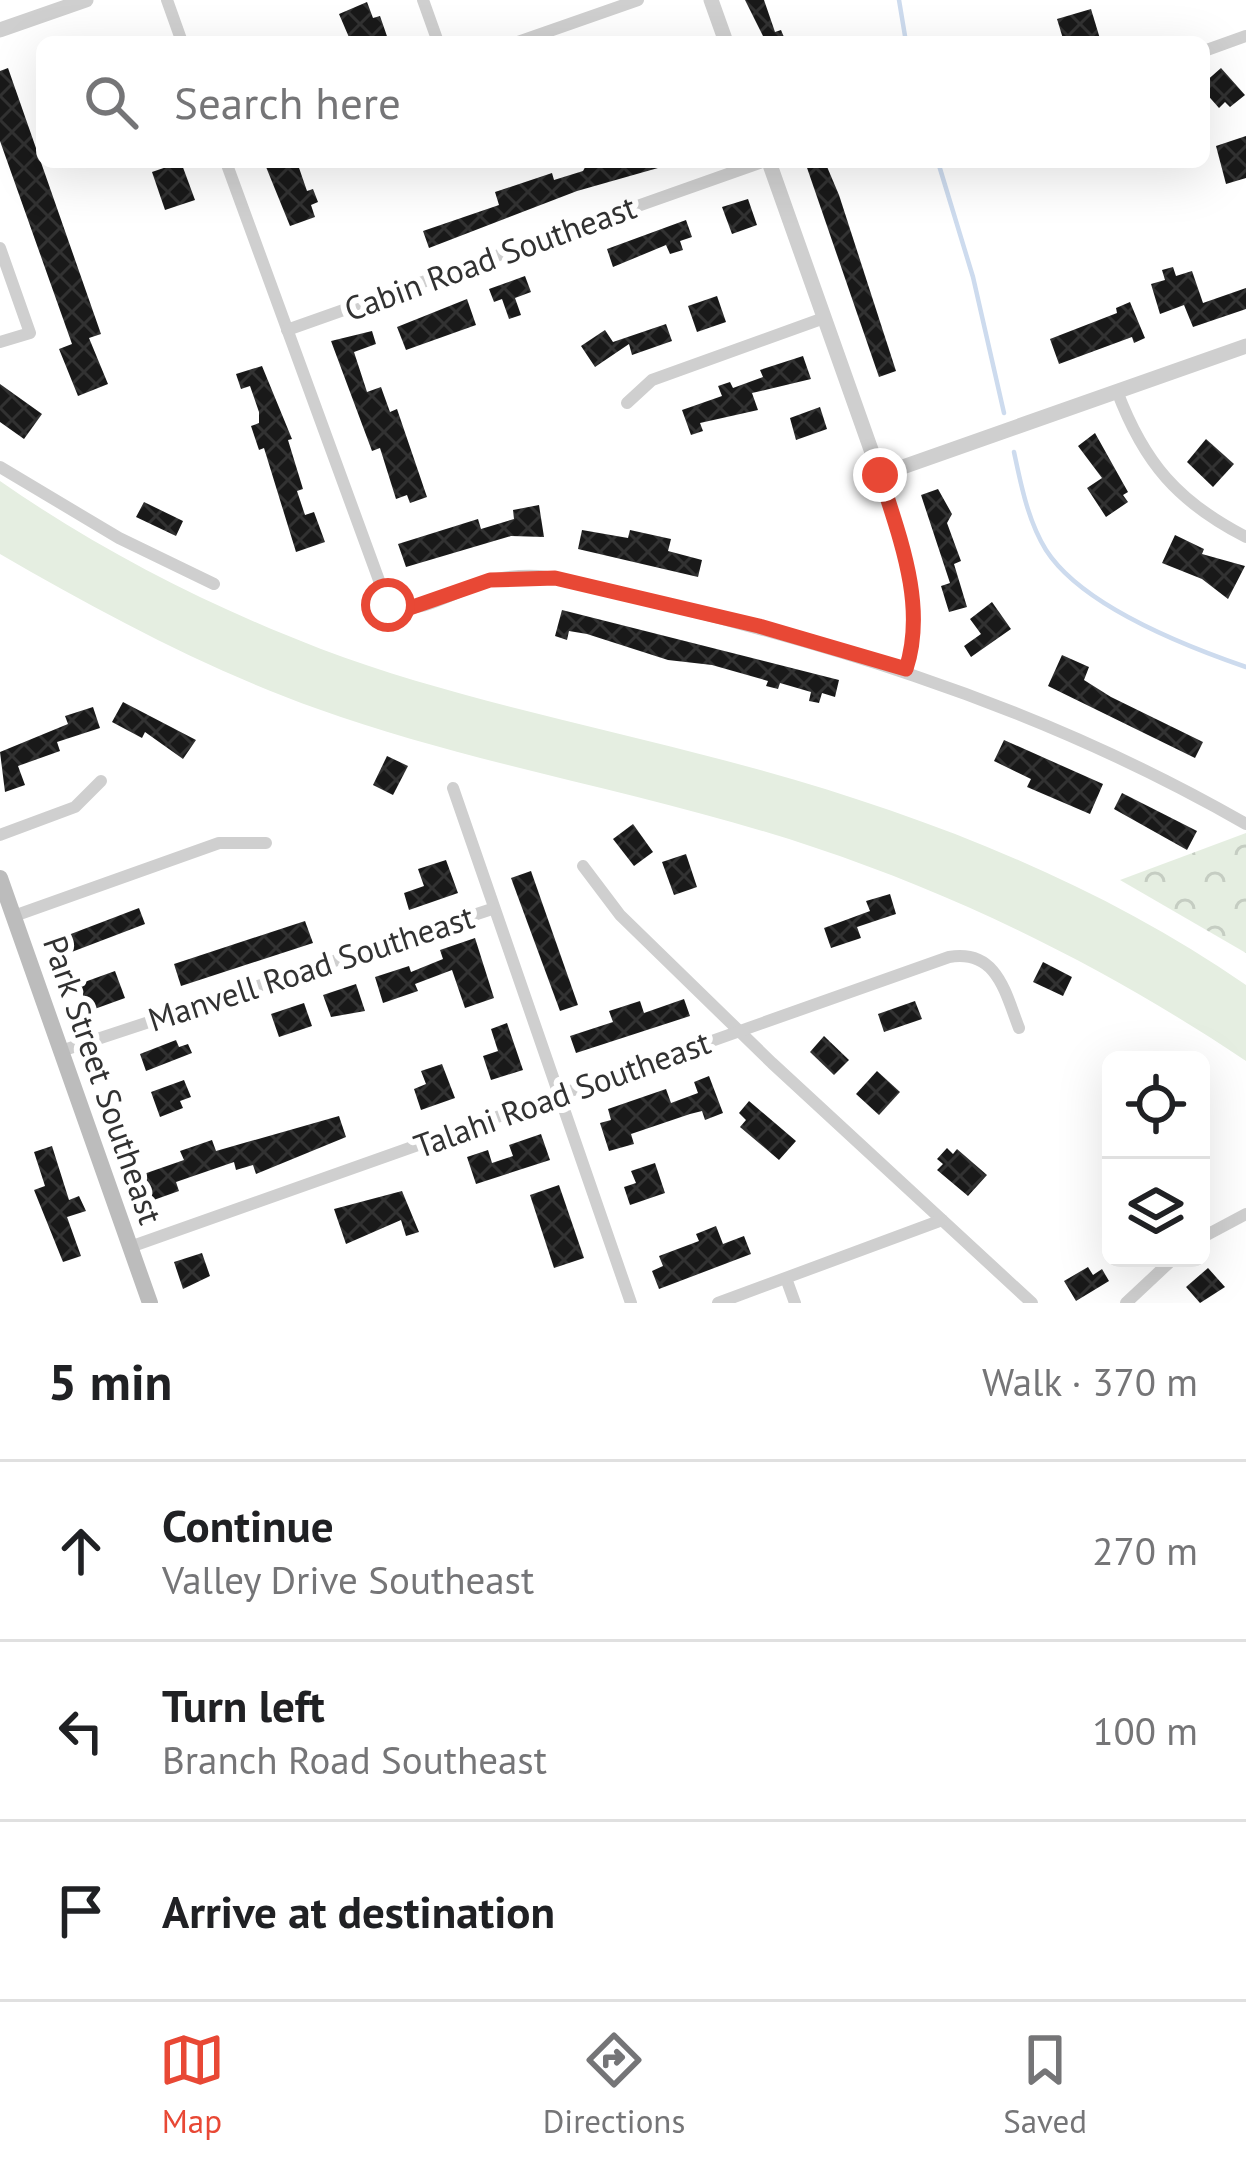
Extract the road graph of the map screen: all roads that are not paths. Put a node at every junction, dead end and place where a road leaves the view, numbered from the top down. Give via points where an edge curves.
1 (86, 0) edge
2 (167, 0) edge
3 (423, 0) edge
4 (638, 0) edge
5 (711, 0) edge
6 (0, 30) edge
7 (180, 36) edge
8 (436, 36) edge
9 (535, 36) edge
10 (724, 36) edge
11 (1246, 36) edge
12 (1210, 49) edge
13 (228, 168) edge
14 (748, 168) edge
15 (767, 168) edge
16 (1, 253) edge
17 (824, 318) junction
18 (287, 330) junction
19 (0, 342) edge
20 (1246, 346) edge
21 (1117, 391) junction
22 (626, 403) dead end
23 (0, 466) edge
24 (880, 475) junction
25 (1246, 537) edge
26 (214, 584) dead end
27 (906, 669) junction
28 (101, 781) dead end
29 (453, 788) dead end
30 (1246, 824) edge
31 (0, 836) edge
32 (266, 843) dead end
33 (584, 866) dead end
34 (0, 878) edge
35 (492, 909) junction
36 (14, 916) junction
37 (1019, 1028) dead end
38 (741, 1030) junction
39 (61, 1051) junction
40 (556, 1096) junction
41 (1246, 1214) edge
42 (942, 1220) junction
43 (1210, 1233) edge
44 (130, 1247) junction
45 (1164, 1267) edge
46 (787, 1281) junction
47 (150, 1303) edge
48 (631, 1303) edge
49 (718, 1303) edge
50 (794, 1303) edge
51 (1032, 1303) edge
52 (1126, 1303) edge

1 - 6 street
2 - 7 street
3 - 8 street
4 - 9 street
5 - 10 street
11 - 12 street
13 - 18 street
14 - 18 street, Cabin Road Southeast
15 - 17 street
16 - 19 street via 30,333
17 - 22 street via 652,380
17 - 24 street
18 - 27 street via 386,602 396,610 490,580 555,578
20 - 21 street
21 - 24 street
21 - 25 street via 1156,472 1188,504
23 - 26 street
24 - 27 street via 909,581
27 - 30 street via 1073,735
28 - 31 street via 75,807
29 - 35 street
32 - 36 street via 219,843
33 - 38 street via 620,915
34 - 36 main road, Park Street Southeast
35 - 39 street, Manvell Road Southeast
35 - 40 street
36 - 39 main road, Park Street Southeast
37 - 38 street, Talahi Road Southeast via 987,956 949,957
38 - 40 street, Talahi Road Southeast
38 - 42 street
39 - 44 main road, Park Street Southeast
40 - 44 street, Talahi Road Southeast
40 - 48 street
41 - 43 street
42 - 46 street
42 - 51 street
44 - 47 main road, Park Street Southeast
45 - 52 street
46 - 49 street
46 - 50 street

